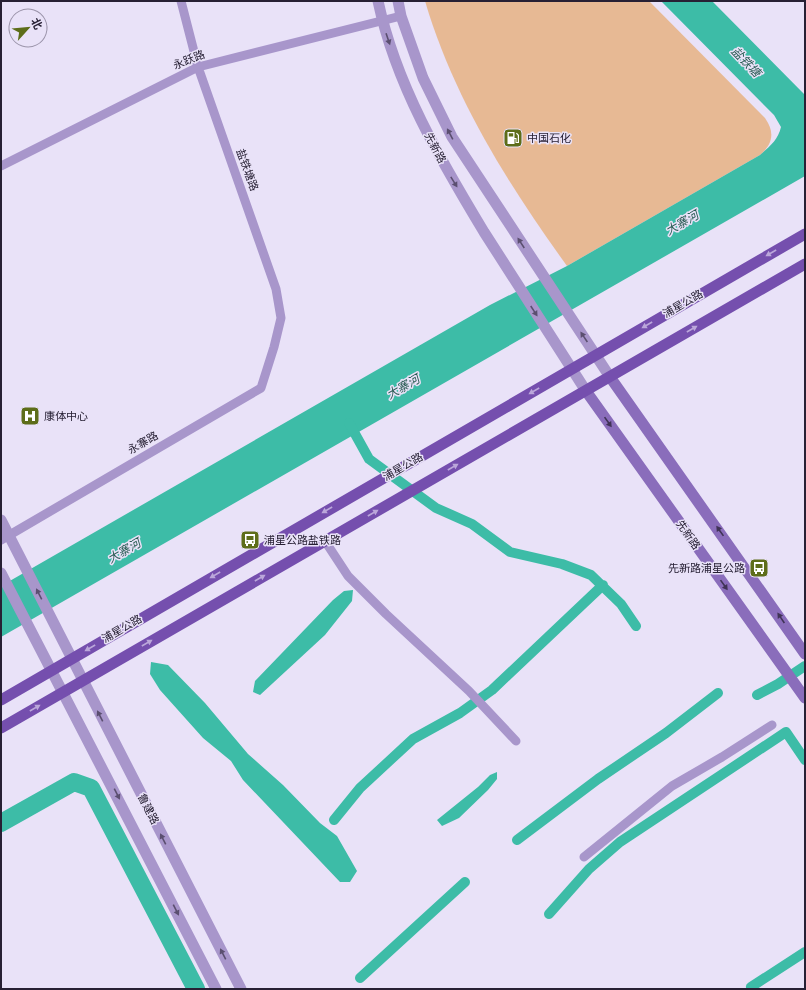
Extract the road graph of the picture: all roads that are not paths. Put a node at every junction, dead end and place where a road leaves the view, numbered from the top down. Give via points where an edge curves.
1 (181, 1) edge
2 (378, 1) edge
3 (398, 1) edge
4 (400, 16) junction
5 (382, 21) junction
6 (198, 67) junction
7 (1, 166) edge
8 (805, 234) edge
9 (805, 264) edge
10 (274, 347) joint
11 (596, 355) junction
12 (572, 369) junction
13 (610, 377) junction
14 (586, 391) junction
15 (1, 520) edge
16 (5, 538) edge
17 (325, 541) junction
18 (1, 573) edge
19 (804, 652) edge
20 (72, 659) junction
21 (51, 671) junction
22 (82, 680) junction
23 (63, 692) junction
24 (805, 698) edge
25 (1, 700) edge
26 (772, 725) dead end
27 (1, 728) edge
28 (516, 741) dead end
29 (584, 857) dead end
30 (216, 989) edge
31 (241, 989) edge

1 - 6 street, 盐铁塘路
2 - 5 street, 先新路
3 - 4 street, 先新路
4 - 5 street, 永跃路
11 -> 4 street, 先新路 via 452,137 423,78
5 - 6 street, 永跃路
5 -> 12 street, 先新路 via 404,85 434,147
6 - 7 street, 永跃路
6 - 10 street, 盐铁塘路 via 276,289 280,318
8 -> 11 main road, 浦星公路
13 -> 9 main road
10 - 16 street, 永寨路 via 261,388
11 - 12 main road, 浦星公路
11 - 13 street, 先新路
12 - 14 street, 先新路
12 -> 20 main road, 浦星公路
13 - 14 main road
19 -> 13 main road
17 -> 14 main road
14 -> 24 main road, 先新路
15 - 16 street
20 -> 16 street, 鲁建路 via 17,552
22 -> 17 main road
17 - 28 street via 348,576 469,691
18 - 21 street, 鲁建路
20 - 21 main road, 浦星公路
20 - 22 street, 鲁建路
21 - 23 street, 鲁建路
21 - 25 main road, 浦星公路
22 - 23 main road
31 -> 22 street, 鲁建路
27 -> 23 main road
23 -> 30 street, 鲁建路
26 - 29 street via 672,786

